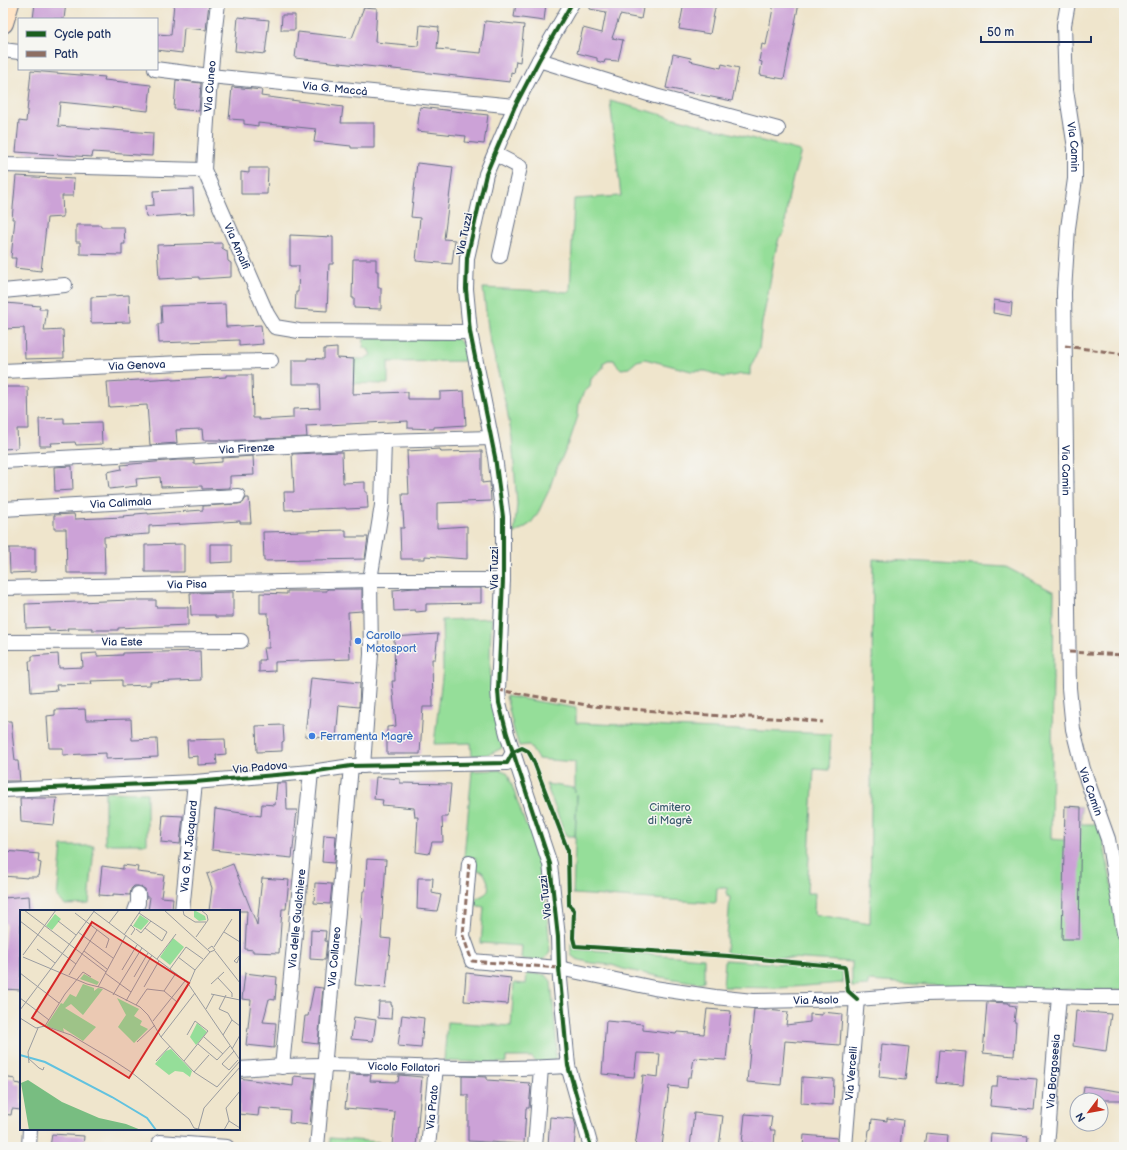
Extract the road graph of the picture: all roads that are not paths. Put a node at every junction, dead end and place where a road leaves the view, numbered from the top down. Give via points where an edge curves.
1 (9, 3) edge
2 (218, 3) edge
3 (572, 3) edge
4 (1068, 3) edge
5 (3, 24) edge
6 (3, 50) edge
7 (18, 52) edge
8 (539, 60) junction
9 (158, 69) edge
10 (210, 76) junction
11 (515, 106) junction
12 (778, 129) dead end
13 (495, 154) junction
14 (3, 165) edge
15 (204, 170) junction
16 (500, 256) dead end
17 (65, 285) dead end
18 (3, 291) edge
19 (470, 332) junction
20 (271, 361) dead end
21 (3, 371) edge
22 (491, 438) junction
23 (384, 440) junction
24 (3, 461) edge
25 (238, 496) dead end
26 (3, 509) edge
27 (370, 580) junction
28 (503, 580) junction
29 (3, 588) edge
30 (241, 641) dead end
31 (3, 642) edge
32 (513, 752) junction
33 (357, 766) junction
34 (311, 772) junction
35 (195, 782) junction
36 (3, 790) edge
37 (469, 863) dead end
38 (138, 894) dead end
39 (135, 910) edge
40 (182, 910) edge
41 (1124, 932) edge
42 (559, 968) junction
43 (1059, 996) junction
44 (1124, 998) edge
45 (857, 999) junction
46 (282, 1066) junction
47 (323, 1066) junction
48 (568, 1066) junction
49 (436, 1068) junction
50 (542, 1068) junction
51 (240, 1069) edge
52 (30, 1130) edge
53 (160, 1139) edge
54 (28, 1147) edge
55 (228, 1147) edge
56 (317, 1147) edge
57 (428, 1147) edge
58 (535, 1147) edge
59 (591, 1147) edge
60 (845, 1147) edge
61 (1047, 1147) edge

1 - 5 street
2 - 10 street, Via Cuneo
3 - 8 street, Via Tuzzi
4 - 41 street, Via Camin via 1064,25 1066,90 1075,148 1075,179 1068,228 1064,292 1069,688 1073,728 1083,769 1108,838
6 - 7 street
8 - 11 street, Via Tuzzi
8 - 12 street via 655,96
9 - 10 street, Via G. Maccà
10 - 11 street, Via G. Maccà
10 - 15 street, Via Cuneo
11 - 13 street, Via Tuzzi
13 - 16 street via 520,167
13 - 19 street, Via Tuzzi via 486,174 467,258 466,289
14 - 15 street
15 - 19 street, Via Amalfi via 275,327 299,331
17 - 18 street
19 - 22 street, Via Tuzzi
20 - 21 street, Via Genova
22 - 23 street, Via Firenze
22 - 28 street, Via Tuzzi via 503,517
23 - 24 street, Via Firenze
23 - 27 street via 382,505
25 - 26 street, Via Calimala
27 - 28 street, Via Pisa
27 - 29 street, Via Pisa
27 - 33 street via 371,654
28 - 32 street, Via Tuzzi via 498,690 499,703
30 - 31 street, Via Este
32 - 33 street, Via Padova via 507,763
32 - 42 street, Via Tuzzi via 550,864
33 - 34 street, Via Padova
33 - 47 street, Via Collareo
34 - 35 street, Via Padova
34 - 46 street, Via delle Gualchiere
35 - 36 street, Via Padova
35 - 40 street, Via G. M. Jacquard
37 - 42 street, Via Asolo via 463,936 472,961
38 - 39 street
42 - 45 street, Via Asolo via 654,988 753,1001
42 - 48 street, Via Tuzzi
43 - 44 street, Via Asolo
43 - 45 street, Via Asolo via 976,993
43 - 61 street, Via Borgosesia
45 - 60 street, Via Vercelli
46 - 47 street, Vicolo Follatori
46 - 51 street, Vicolo Follatori
47 - 49 street, Vicolo Follatori
47 - 56 street, Via Collareo
48 - 50 street, Vicolo Follatori
48 - 59 street, Via Tuzzi
49 - 50 street, Vicolo Follatori
49 - 57 street, Via Prato
50 - 58 street
52 - 54 street
53 - 55 street

